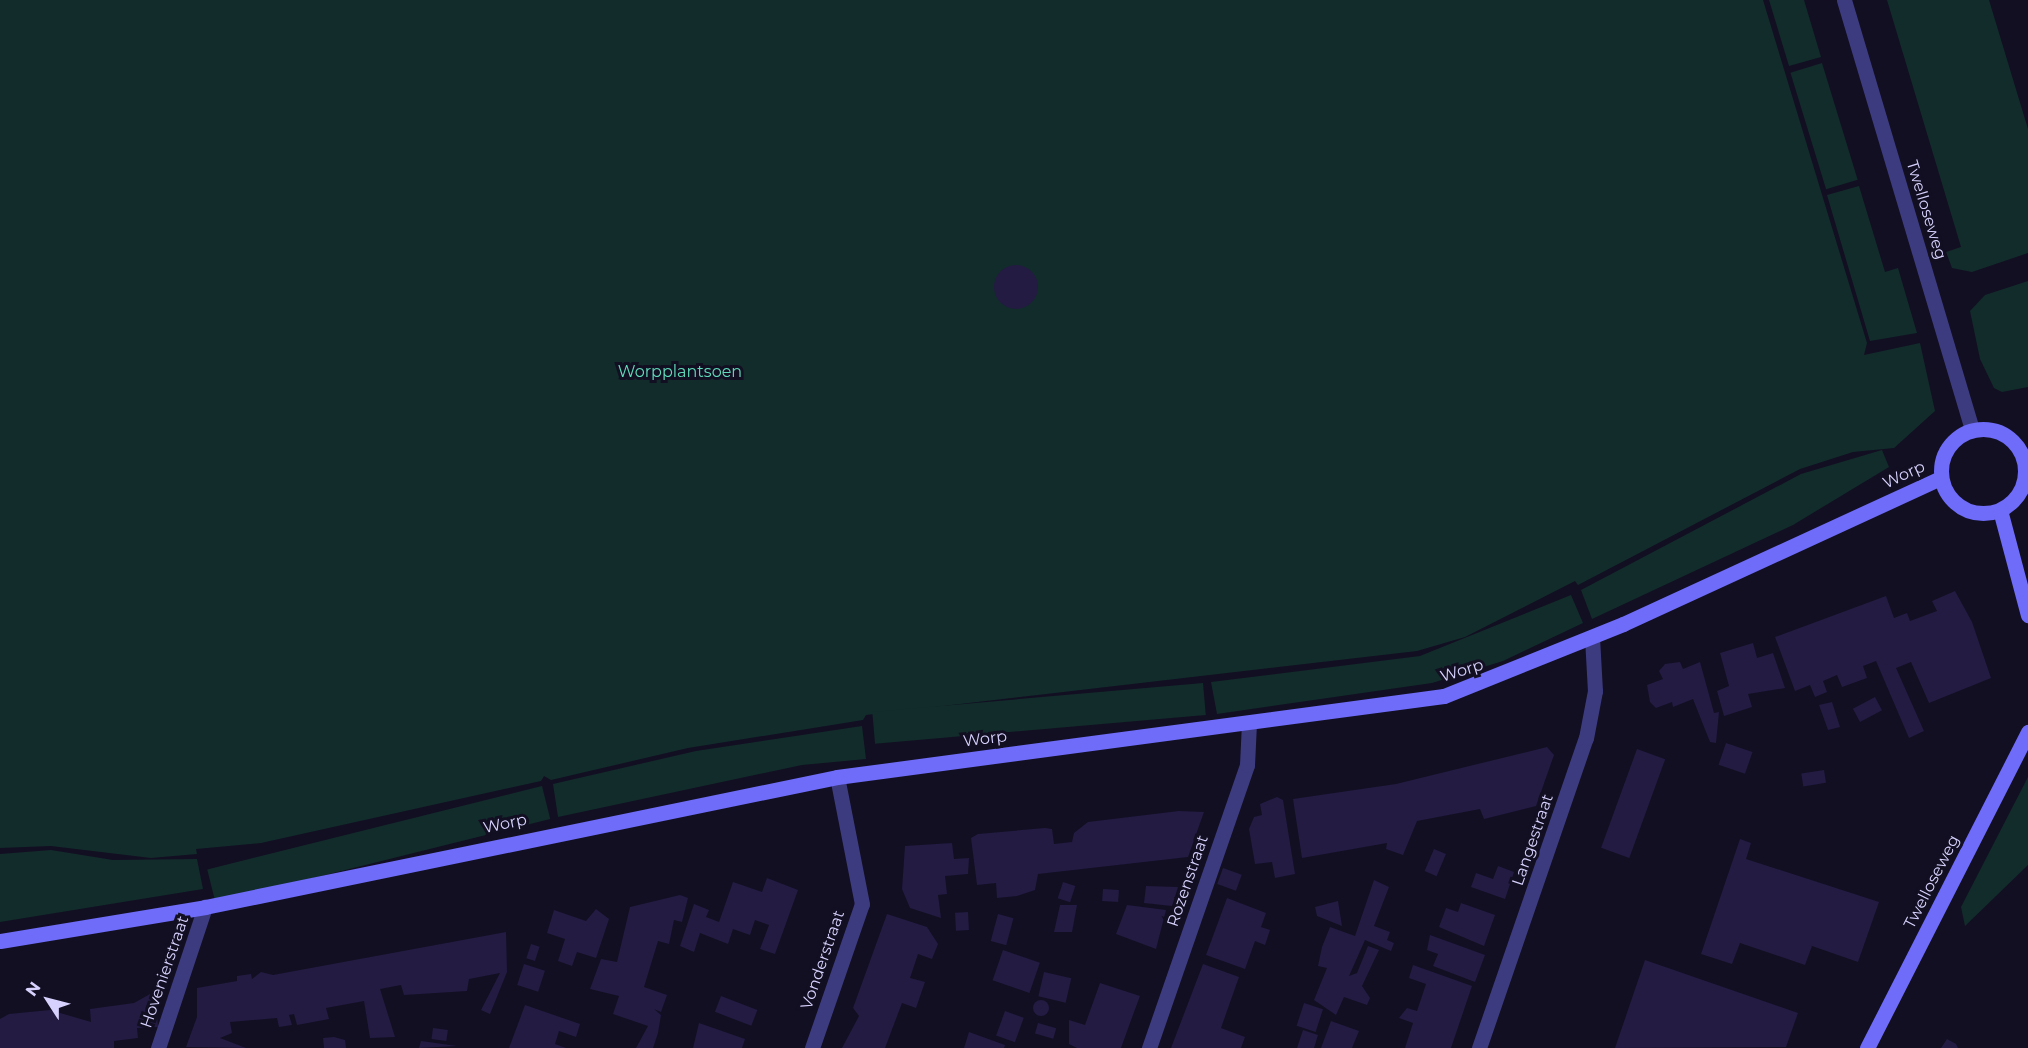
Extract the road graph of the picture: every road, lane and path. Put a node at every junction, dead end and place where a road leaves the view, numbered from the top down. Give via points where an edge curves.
1 (1844, 0) edge
2 (1972, 430) junction
3 (2025, 455) edge
4 (1941, 478) junction
5 (2000, 510) junction
6 (2028, 615) edge
7 (1592, 637) junction
8 (1249, 723) junction
9 (2028, 732) edge
10 (837, 777) junction
11 (205, 907) junction
12 (0, 941) edge
13 (158, 1048) edge
14 (812, 1048) edge
15 (1149, 1048) edge
16 (1479, 1048) edge
17 (1867, 1048) edge

1 - 2 street, Twelloseweg
2 - 3 street via 2004,434
2 - 4 street via 1948,448
3 - 5 street via 2024,483
4 - 5 street via 1952,500 1966,510
4 - 7 street, Worp
5 - 6 street
7 - 8 street, Worp via 1444,696
7 - 16 street, Langestraat via 1595,692 1586,738
8 - 10 street, Worp
8 - 15 street, Rozenstraat via 1247,765
9 - 17 street, Twelloseweg
10 - 11 street, Worp
10 - 14 street, Vonderstraat via 862,904
11 - 12 street, Worp
11 - 13 street, Hovenierstraat

